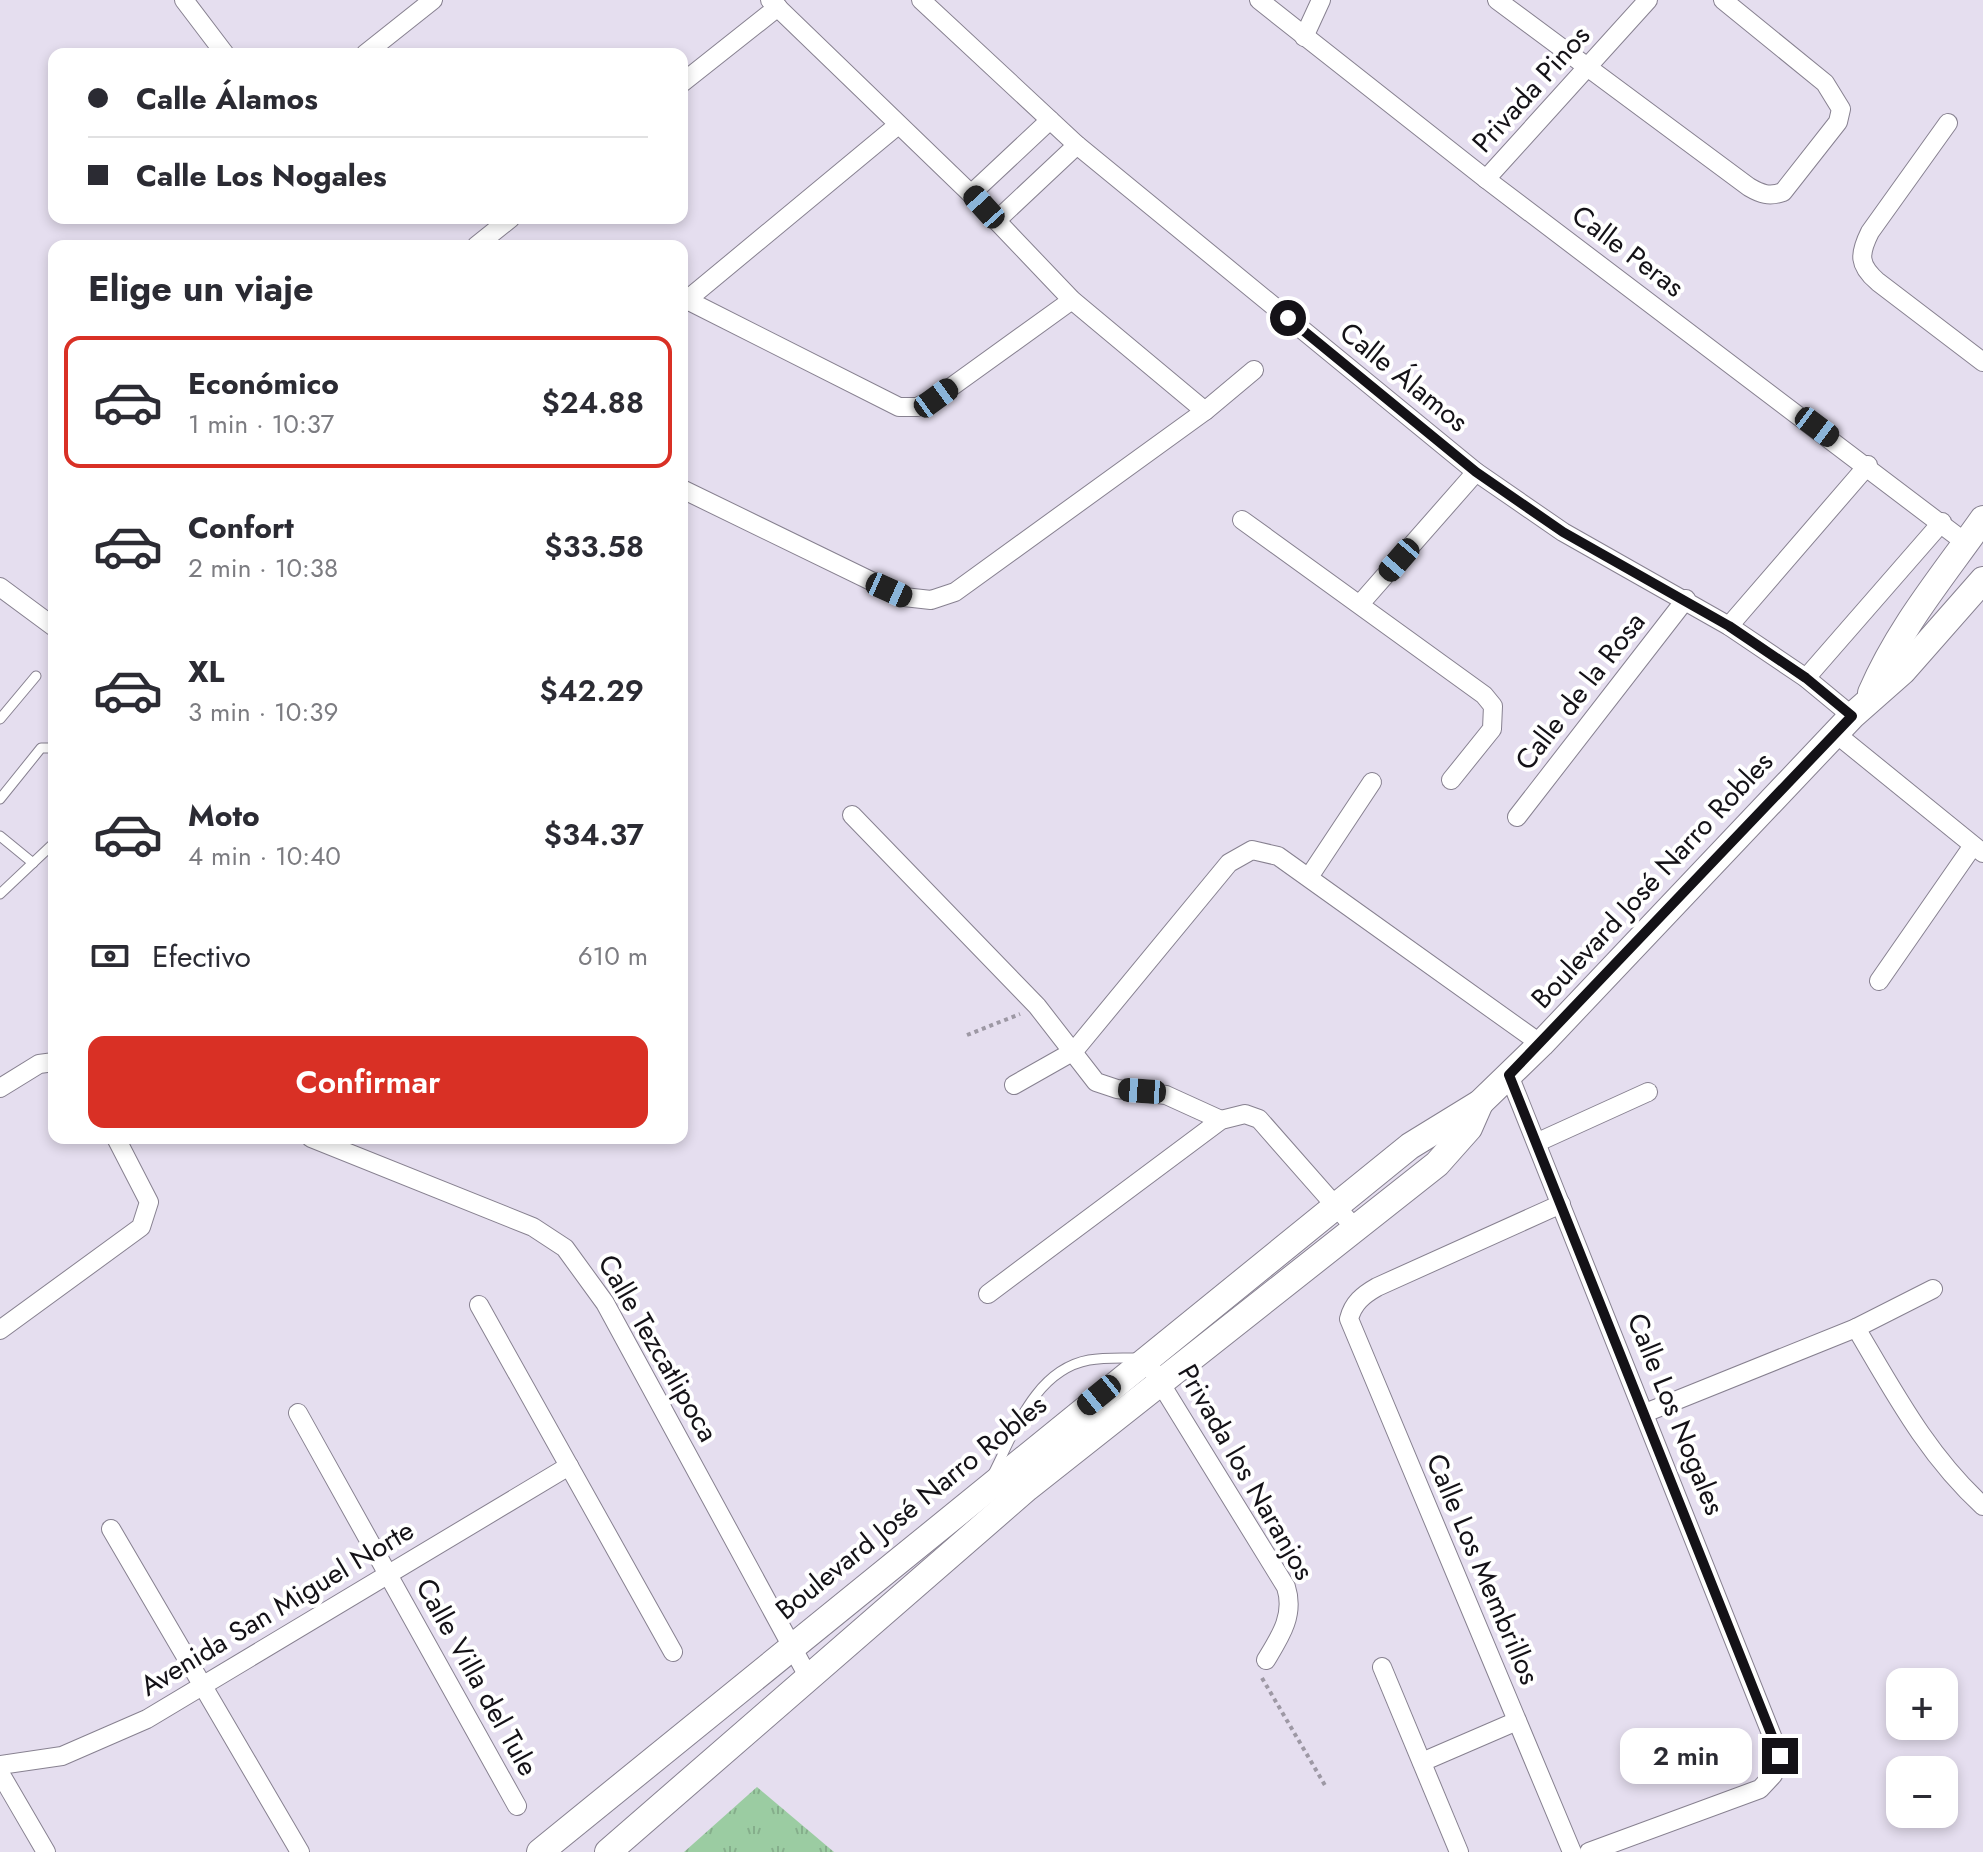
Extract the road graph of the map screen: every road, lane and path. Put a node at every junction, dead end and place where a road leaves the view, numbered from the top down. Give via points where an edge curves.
1 (184, 0) edge
2 (433, 0) edge
3 (921, 0) edge
4 (1259, 0) edge
5 (1321, 0) edge
6 (1497, 0) edge
7 (1648, 0) edge
8 (1723, 0) edge
9 (774, 4) edge
10 (1304, 37) junction
11 (220, 48) edge
12 (373, 48) edge
13 (1590, 67) junction
14 (688, 78) edge
15 (1050, 120) junction
16 (1948, 123) dead end
17 (898, 125) junction
18 (1077, 145) junction
19 (1486, 179) junction
20 (971, 194) junction
21 (996, 221) junction
22 (504, 224) edge
23 (484, 240) edge
24 (688, 299) edge
25 (1072, 300) junction
26 (688, 304) edge
27 (1983, 362) edge
28 (1254, 370) dead end
29 (1205, 411) junction
30 (1868, 465) junction
31 (1476, 472) junction
32 (688, 492) edge
33 (1983, 519) edge
34 (1242, 520) dead end
35 (1942, 522) junction
36 (1966, 543) junction
37 (1983, 580) edge
38 (0, 587) edge
39 (1686, 599) junction
40 (1360, 604) junction
41 (48, 623) edge
42 (1729, 626) junction
43 (36, 676) dead end
44 (1806, 678) junction
45 (2, 713) edge
46 (1852, 716) junction
47 (48, 748) edge
48 (1451, 780) dead end
49 (1372, 782) dead end
50 (0, 799) edge
51 (852, 815) dead end
52 (1517, 817) dead end
53 (0, 836) edge
54 (1979, 845) edge
55 (48, 849) edge
56 (33, 863) junction
57 (1309, 877) junction
58 (0, 894) edge
59 (1879, 981) dead end
60 (1037, 1006) junction
61 (967, 1035) dead end
62 (1541, 1044) junction
63 (1074, 1051) junction
64 (48, 1063) edge
65 (1509, 1075) junction
66 (1014, 1085) dead end
67 (0, 1088) edge
68 (1648, 1092) dead end
69 (1480, 1103) junction
70 (1221, 1120) junction
71 (1538, 1142) junction
72 (119, 1144) edge
73 (326, 1144) edge
74 (1561, 1204) junction
75 (1336, 1206) junction
76 (1354, 1227) junction
77 (1933, 1289) dead end
78 (988, 1294) dead end
79 (479, 1305) dead end
80 (1856, 1328) junction
81 (0, 1330) edge
82 (1145, 1358) junction
83 (1163, 1382) junction
84 (298, 1413) dead end
85 (1645, 1413) junction
86 (569, 1466) junction
87 (986, 1488) junction
88 (1983, 1506) edge
89 (111, 1529) dead end
90 (388, 1575) junction
91 (793, 1645) junction
92 (673, 1652) dead end
93 (1266, 1660) joint
94 (1382, 1667) dead end
95 (810, 1680) junction
96 (202, 1684) junction
97 (1517, 1721) junction
98 (1422, 1762) junction
99 (0, 1765) edge
100 (0, 1773) edge
101 (1326, 1787) dead end
102 (517, 1806) dead end
103 (46, 1852) edge
104 (300, 1852) edge
105 (540, 1852) edge
106 (608, 1852) edge
107 (1459, 1852) edge
108 (1572, 1852) edge
109 (1589, 1852) edge

1 - 11 street
2 - 12 street
3 - 15 street, Calle Álamos
4 - 10 street, Calle Peras
5 - 10 street
6 - 13 street
7 - 13 street, Privada Pinos
8 - 13 street via 1825,83 1841,109 1838,122 1783,192 1762,195 1749,187
9 - 14 street
9 - 17 street
10 - 19 street, Calle Peras
13 - 19 street, Privada Pinos
15 - 18 street, Calle Álamos
15 - 20 street
16 - 27 street via 1870,232 1861,260 1866,272
17 - 20 street
17 - 24 street
18 - 21 street
18 - 31 street, Calle Álamos
19 - 30 street, Calle Peras
20 - 21 street
21 - 25 street
22 - 23 street
25 - 26 street via 917,407 899,407
25 - 29 street
28 - 29 street
29 - 32 street via 955,592 931,600 904,597
30 - 35 street, Calle Peras
30 - 42 street
31 - 39 street, Calle Álamos via 1563,532
31 - 40 street
33 - 36 street, Boulevard José Narro Robles
34 - 40 street
35 - 36 street, Calle Peras
35 - 44 street
36 - 46 street, Boulevard José Narro Robles via 1915,609
37 - 46 street, Boulevard José Narro Robles via 1903,671
38 - 41 street
39 - 42 street, Calle Álamos
39 - 52 street, Calle de la Rosa
40 - 48 street via 1493,706 1492,729
42 - 44 street, Calle Álamos
43 - 45 lane
44 - 46 street, Calle Álamos
46 - 54 street, Calle Álamos
46 - 62 street, Boulevard José Narro Robles
47 - 50 lane via 41,748
49 - 57 street
51 - 60 street
53 - 56 lane
54 - 59 street
55 - 56 lane
56 - 58 lane
57 - 62 street
57 - 63 street via 1278,856 1252,850 1229,863
60 - 61 path
60 - 63 street
62 - 65 street, Boulevard José Narro Robles
63 - 66 street
63 - 70 street via 1096,1082 1166,1095
64 - 67 street
65 - 69 street, Boulevard José Narro Robles
65 - 71 street, Calle Los Nogales
68 - 71 street
69 - 75 street, Boulevard José Narro Robles via 1410,1146
69 - 76 street, Boulevard José Narro Robles via 1469,1128 1437,1164
70 - 75 street via 1245,1114 1259,1119
70 - 78 street
71 - 74 street, Calle Los Nogales
72 - 81 street via 147,1195 149,1209 141,1227
73 - 91 street, Calle Tezcatlipoca via 485,1206 565,1248 605,1303
74 - 85 street, Calle Los Nogales
74 - 97 street, Calle Los Membrillos via 1363,1295 1353,1306 1350,1324
75 - 76 street
75 - 82 street, Boulevard José Narro Robles
76 - 83 street, Boulevard José Narro Robles
77 - 80 street
79 - 86 street
80 - 85 street
80 - 88 street via 1941,1466
82 - 83 street, Privada los Naranjos
82 - 87 street, Boulevard José Narro Robles
82 - 87 lane via 1090,1359 1047,1382 1030,1401
83 - 93 street, Privada los Naranjos via 1286,1587 1286,1624
83 - 95 street, Boulevard José Narro Robles via 1027,1488
84 - 90 street, Calle Villa del Tule
85 - 109 street, Calle Los Nogales via 1780,1756 1760,1789
86 - 90 street, Avenida San Miguel Norte
86 - 92 street
87 - 91 street, Boulevard José Narro Robles
89 - 96 street
90 - 96 street, Avenida San Miguel Norte
90 - 102 street, Calle Villa del Tule
91 - 95 street, Calle Tezcatlipoca
91 - 105 street, Boulevard José Narro Robles
93 - 101 path via 1263,1680
94 - 98 street
95 - 106 street, Boulevard José Narro Robles
96 - 99 street, Avenida San Miguel Norte via 99,1742 62,1756
96 - 104 street
97 - 98 street
97 - 108 street, Calle Los Membrillos
98 - 107 street
100 - 103 street

